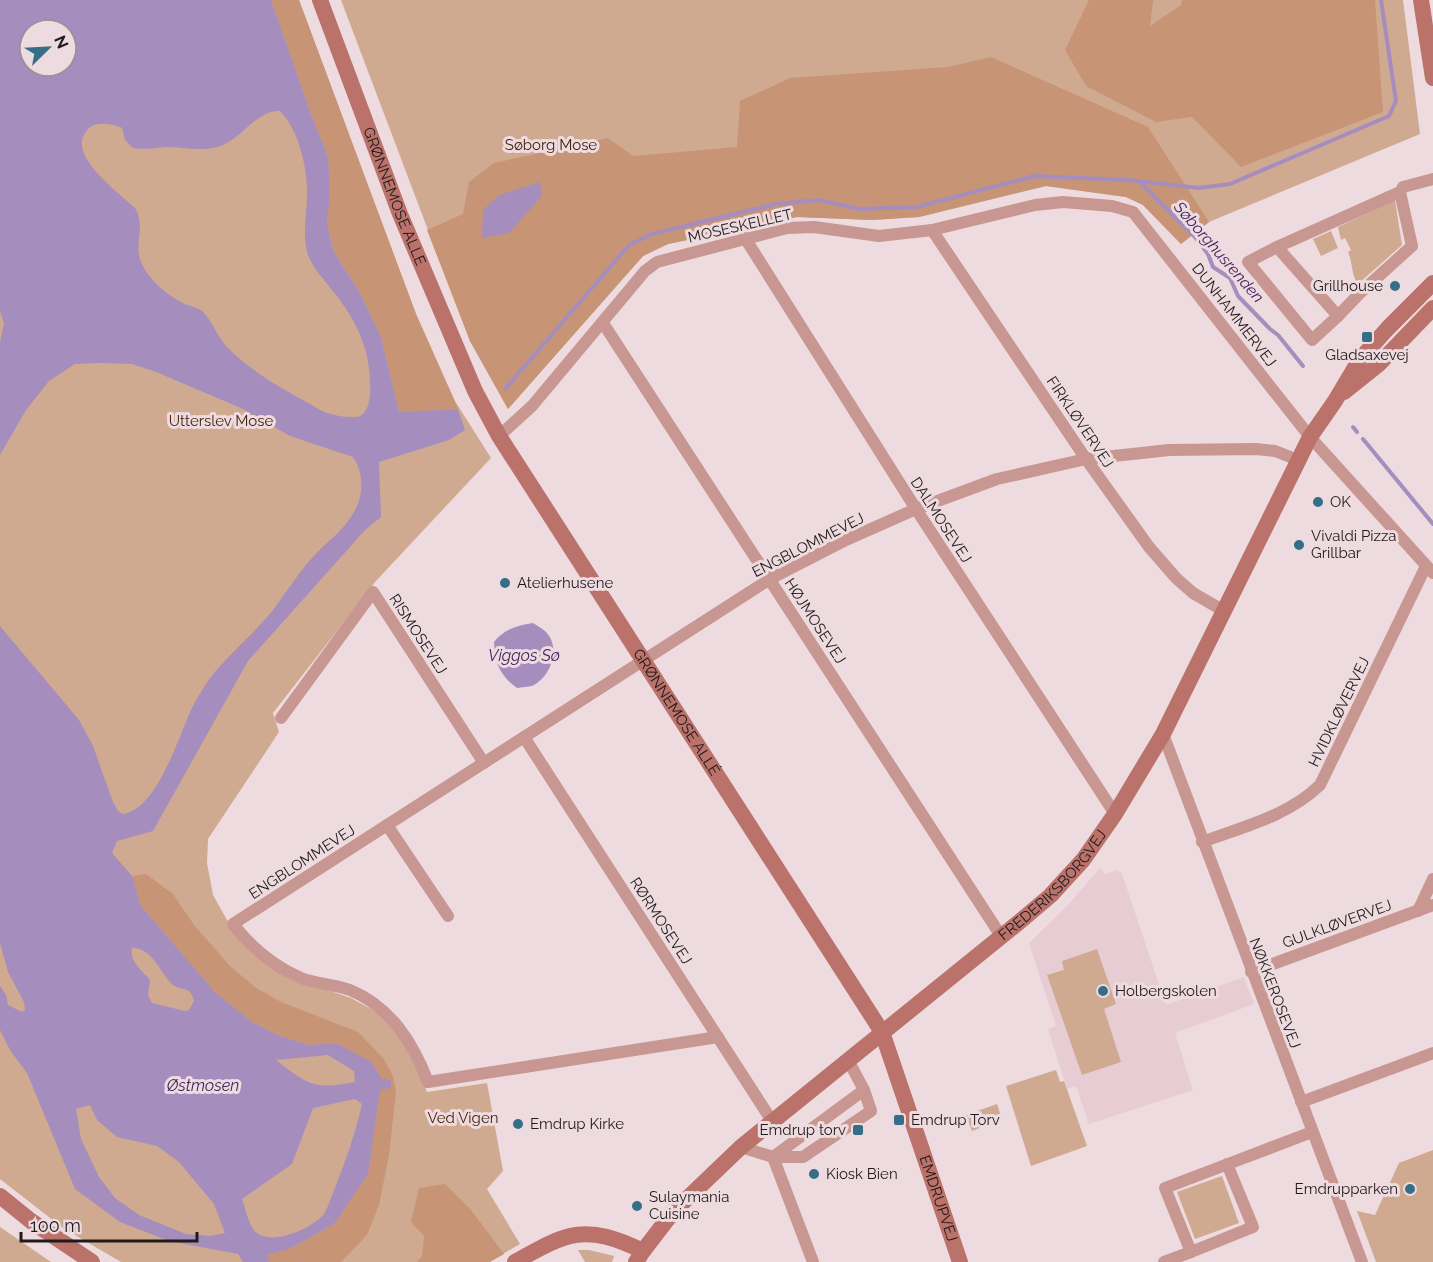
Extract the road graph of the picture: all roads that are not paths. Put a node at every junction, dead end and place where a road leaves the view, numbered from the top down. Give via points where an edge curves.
1 (320, 0) edge
2 (1421, 0) edge
3 (1433, 78) edge
4 (1433, 179) edge
5 (1400, 192) junction
6 (1133, 212) joint
7 (932, 230) junction
8 (745, 238) junction
9 (1277, 247) junction
10 (1433, 283) edge
11 (1433, 308) edge
12 (1338, 316) junction
13 (1433, 322) edge
14 (603, 323) junction
15 (1389, 354) junction
16 (475, 391) joint
17 (1335, 401) junction
18 (499, 436) junction
19 (1310, 437) junction
20 (1086, 459) junction
21 (1298, 460) junction
22 (916, 509) junction
23 (1429, 569) edge
24 (770, 579) junction
25 (1224, 611) junction
26 (643, 661) junction
27 (281, 718) dead end
28 (1162, 734) junction
29 (524, 737) junction
30 (484, 763) junction
31 (1115, 814) junction
32 (387, 825) junction
33 (1202, 842) junction
34 (1433, 879) edge
35 (1433, 905) edge
36 (1418, 911) junction
37 (448, 916) dead end
38 (1001, 936) junction
39 (1251, 972) junction
40 (882, 1032) junction
41 (718, 1038) junction
42 (1433, 1053) edge
43 (848, 1060) junction
44 (864, 1090) junction
45 (1300, 1102) junction
46 (772, 1121) junction
47 (1312, 1132) junction
48 (741, 1147) junction
49 (773, 1157) junction
50 (1227, 1164) junction
51 (0, 1196) edge
52 (1191, 1252) junction
53 (639, 1256) edge
54 (92, 1262) edge
55 (515, 1262) edge
56 (813, 1262) edge
57 (960, 1262) edge
58 (1164, 1262) edge
59 (1362, 1262) edge

1 - 16 street, GRØNNEMOSE ALLE via 400,214
2 - 3 street
4 - 5 street via 1403,187
5 - 9 street
5 - 12 street via 1412,246
6 - 7 street, MOSESKELLET via 1113,206 1063,202
6 - 19 street, DUNHAMMERVEJ
7 - 8 street, MOSESKELLET via 879,236 814,227 787,228
7 - 20 street, FIRKLØVERVEJ
8 - 14 street, MOSESKELLET via 657,262 645,271
8 - 22 street, DALMOSEVEJ
9 - 12 street
9 - 12 street via 1248,262 1312,340
10 - 17 street, FREDERIKSBORGVEJ via 1360,359
11 - 15 street, FREDERIKSBORGVEJ
13 - 15 street, FREDERIKSBORGVEJ
14 - 18 street, MOSESKELLET via 532,406
14 - 24 street, HØJMOSEVEJ
15 - 17 street, FREDERIKSBORGVEJ
16 - 18 street, GRØNNEMOSE ALLÉ
17 - 19 street, FREDERIKSBORGVEJ
18 - 26 street, GRØNNEMOSE ALLÉ
19 - 21 street, FREDERIKSBORGVEJ
19 - 23 street, DUNHAMMERVEJ
20 - 21 street, ENGBLOMMEVEJ via 1169,450 1256,448
20 - 22 street, ENGBLOMMEVEJ via 997,479
20 - 25 street, FIRKLØVERVEJ via 1170,572 1193,593
21 - 25 street, FREDERIKSBORGVEJ
22 - 24 street, ENGBLOMMEVEJ
22 - 31 street, DALMOSEVEJ
23 - 33 street, HVIDKLØVERVEJ via 1320,785 1285,811
24 - 26 street, ENGBLOMMEVEJ
24 - 38 street, HØJMOSEVEJ
25 - 28 street, FREDERIKSBORGVEJ
26 - 29 street, ENGBLOMMEVEJ
26 - 40 street, GRØNNEMOSE ALLÉ
27 - 30 street, RISMOSEVEJ via 373,592
28 - 31 street, FREDERIKSBORGVEJ
28 - 33 street, NØKKEROSEVEJ
29 - 30 street, ENGBLOMMEVEJ
29 - 41 street, RØRMOSEVEJ
30 - 32 street, ENGBLOMMEVEJ
31 - 38 street, FREDERIKSBORGVEJ via 1083,860 1050,896
32 - 37 street
32 - 41 street, ENGBLOMMEVEJ via 233,924 250,945 276,965 301,978 349,990 389,1016 405,1034 428,1082
33 - 39 street, NØKKEROSEVEJ
34 - 36 street
35 - 36 street, GULKLØVERVEJ
36 - 39 street, GULKLØVERVEJ
38 - 40 street, FREDERIKSBORGVEJ
39 - 45 street, NØKKEROSEVEJ
40 - 43 street, FREDERIKSBORGVEJ
40 - 57 street, EMDRUPVEJ
41 - 46 street, RØRMOSEVEJ
42 - 45 street
43 - 44 street
43 - 46 street, FREDERIKSBORGVEJ
44 - 49 street
44 - 49 street via 871,1111 803,1157
45 - 47 street, NØKKEROSEVEJ
46 - 48 street, FREDERIKSBORGVEJ
47 - 50 street
47 - 59 street, NØKKEROSEVEJ
48 - 49 street
48 - 53 street, FREDERIKSBORGVEJ via 673,1212
49 - 56 street
50 - 52 street via 1253,1227
50 - 52 street via 1165,1188
51 - 54 street
52 - 58 street
53 - 55 street via 617,1239 579,1234 560,1239

